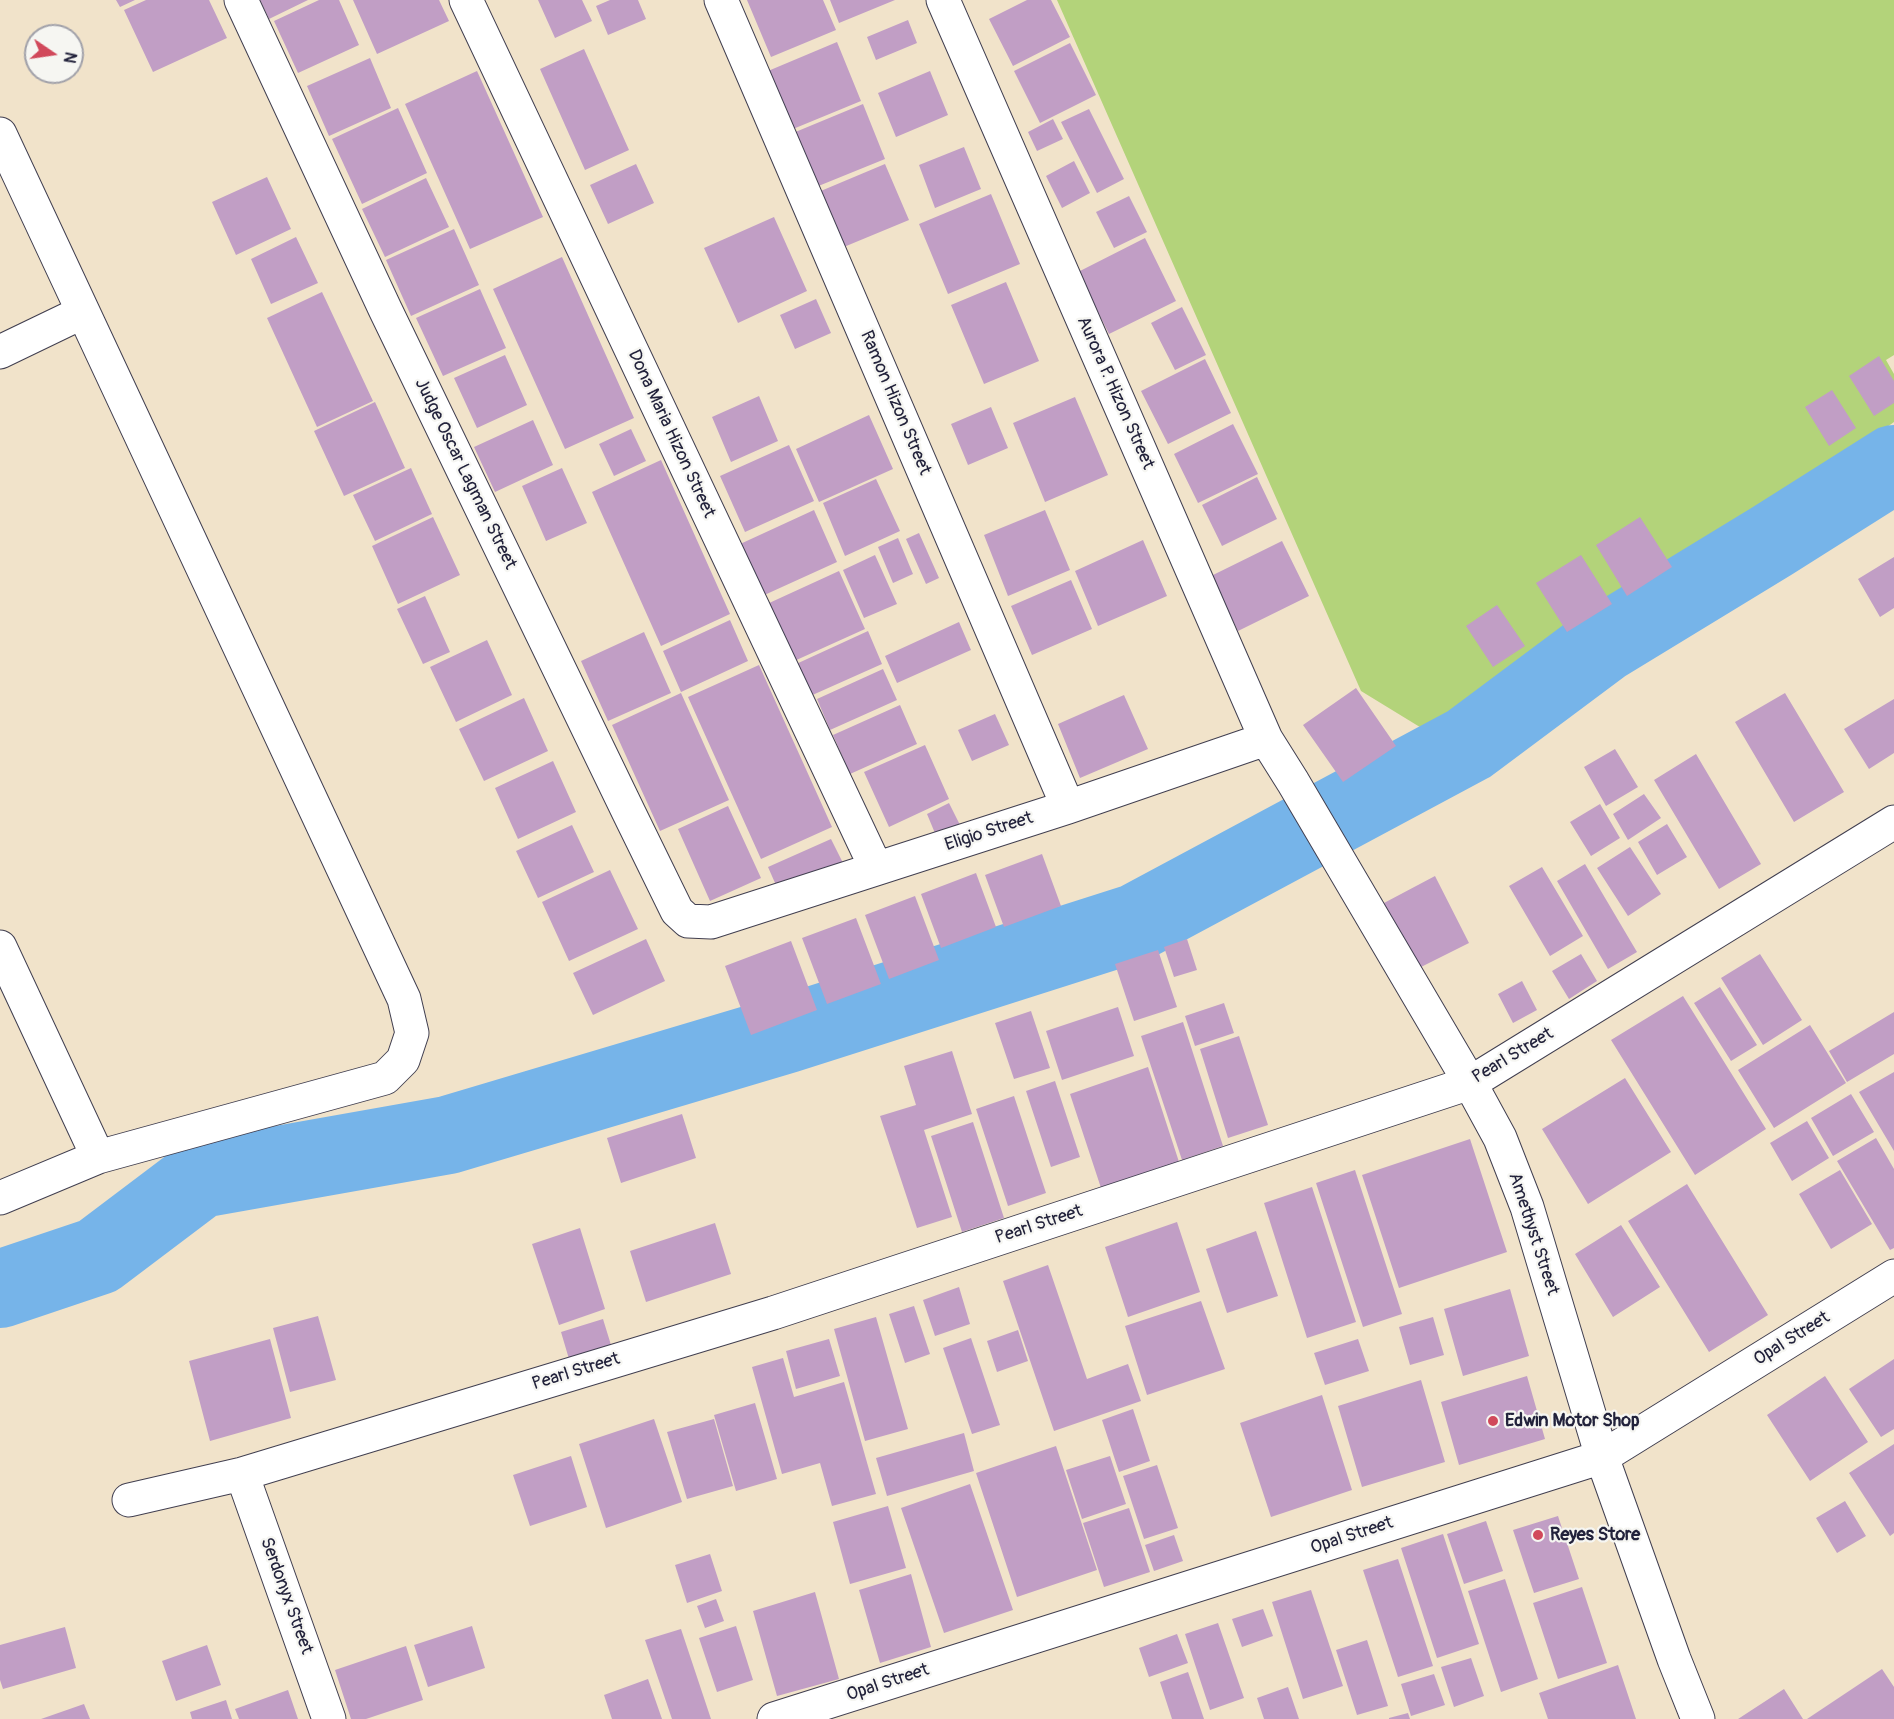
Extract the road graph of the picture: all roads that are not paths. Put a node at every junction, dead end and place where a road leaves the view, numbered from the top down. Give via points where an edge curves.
1 (241, 0) edge
2 (466, 0) edge
3 (721, 0) edge
4 (944, 0) edge
5 (0, 134) edge
6 (83, 312) junction
7 (0, 352) edge
8 (1266, 740) junction
9 (1293, 782) joint
10 (1068, 807) junction
11 (1894, 822) edge
12 (876, 868) junction
13 (711, 922) joint
14 (0, 947) edge
15 (1470, 1083) junction
16 (98, 1157) junction
17 (0, 1198) edge
18 (1892, 1283) edge
19 (1602, 1457) junction
20 (242, 1474) junction
21 (129, 1500) dead end
22 (329, 1719) edge
23 (774, 1719) edge
24 (1698, 1719) edge

1 - 13 street, Judge Oscar Lagman Street via 380,298 677,911 688,921
2 - 12 street, Dona Maria Hizon Street
3 - 10 street, Ramon Hizon Street
4 - 8 street, Aurora P. Hizon Street
5 - 6 street
6 - 7 street
6 - 16 street via 404,999 412,1033 403,1060 385,1078
8 - 9 street, Aurora P. Hizon Street
8 - 10 street, Eligio Street
9 - 15 street, Amethyst Street
10 - 12 street, Eligio Street
11 - 15 street, Pearl Street
12 - 13 street, Eligio Street
14 - 16 street
15 - 19 street, Amethyst Street via 1500,1138 1527,1207
15 - 20 street, Pearl Street via 773,1313
16 - 17 street
18 - 19 street, Opal Street
19 - 23 street, Opal Street
19 - 24 street, Amethyst Street
20 - 21 street, Pearl Street
20 - 22 street, Serdonyx Street

